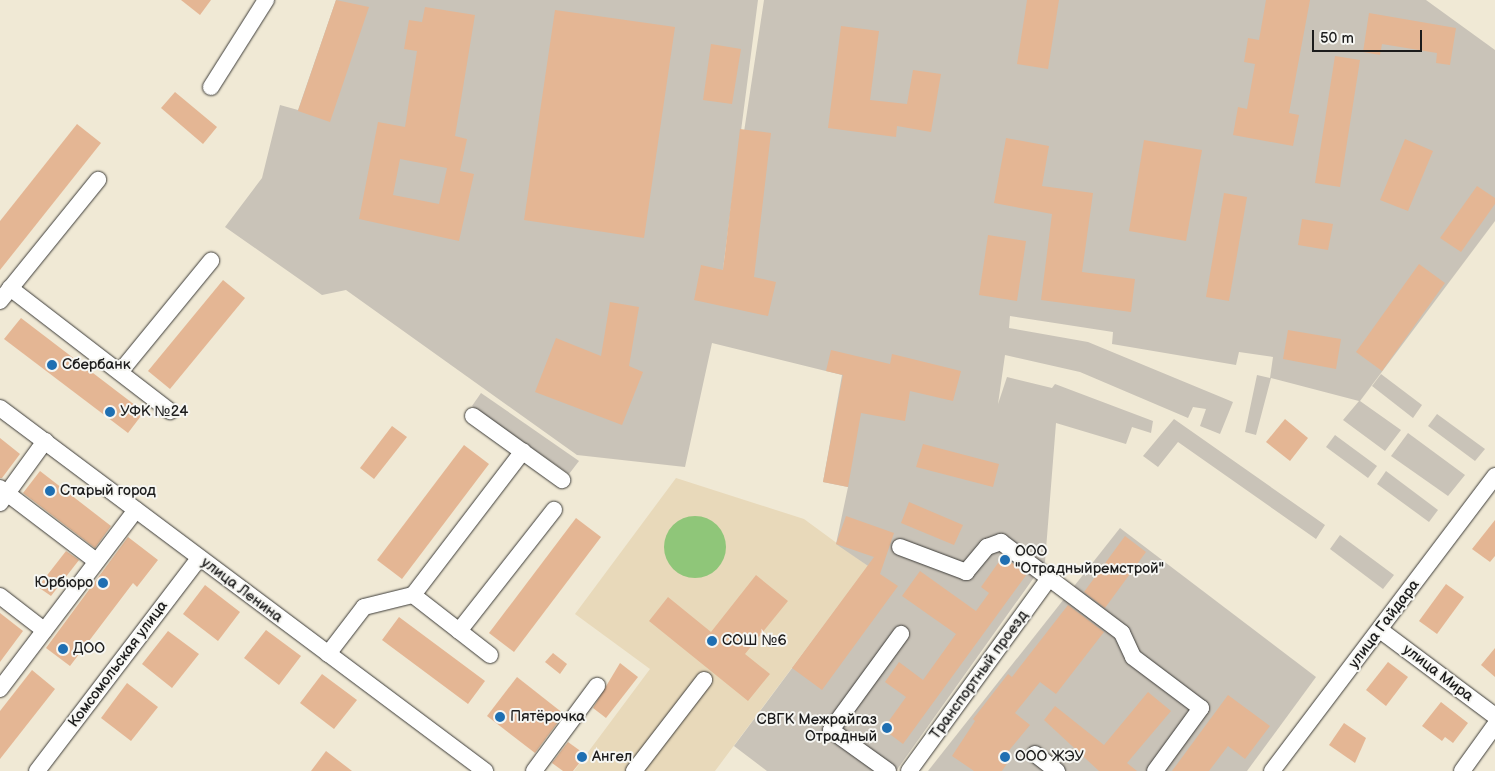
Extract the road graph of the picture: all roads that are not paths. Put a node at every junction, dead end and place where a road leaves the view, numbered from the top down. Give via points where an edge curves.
1 (266, 0) edge
2 (211, 88) dead end
3 (98, 180) dead end
4 (211, 261) dead end
5 (5, 295) edge
6 (120, 372) junction
7 (0, 408) edge
8 (170, 410) dead end
9 (473, 416) dead end
10 (45, 441) junction
11 (522, 451) junction
12 (1495, 476) edge
13 (562, 480) dead end
14 (2, 494) edge
15 (136, 510) junction
16 (554, 510) dead end
17 (900, 547) dead end
18 (199, 558) junction
19 (96, 561) junction
20 (1049, 578) junction
21 (413, 595) junction
22 (0, 596) edge
23 (44, 630) junction
24 (1380, 630) junction
25 (459, 631) junction
26 (901, 634) dead end
27 (328, 654) junction
28 (490, 655) dead end
29 (704, 680) dead end
30 (597, 686) dead end
31 (0, 689) edge
32 (1495, 716) edge
33 (1495, 725) edge
34 (1035, 754) dead end
35 (37, 771) edge
36 (485, 771) edge
37 (534, 771) edge
38 (634, 771) edge
39 (888, 771) edge
40 (909, 771) edge
41 (1057, 771) edge
42 (1155, 771) edge
43 (1272, 771) edge
44 (1462, 771) edge

1 - 2 street
3 - 5 street
4 - 6 street
5 - 6 street
6 - 8 street
7 - 10 street, улица Ленина
9 - 11 street
10 - 14 street
10 - 15 street, улица Ленина
11 - 13 street
11 - 21 street
12 - 24 street, улица Гайдара
14 - 19 street
15 - 18 street, улица Ленина
15 - 19 street
16 - 25 street
17 - 20 street via 966,572 986,547 1001,542
18 - 27 street, улица Ленина
18 - 35 street, Комсомольская улица
19 - 23 street
20 - 40 street, Транспортный проезд
20 - 42 street via 1122,632 1132,658 1201,708
21 - 25 street
21 - 27 street via 364,607
22 - 23 street
23 - 31 street
24 - 32 street, улица Мира
24 - 43 street, улица Гайдара
25 - 28 street
26 - 39 street via 831,730
27 - 36 street, улица Ленина
29 - 38 street
30 - 37 street
33 - 44 street
34 - 41 street

